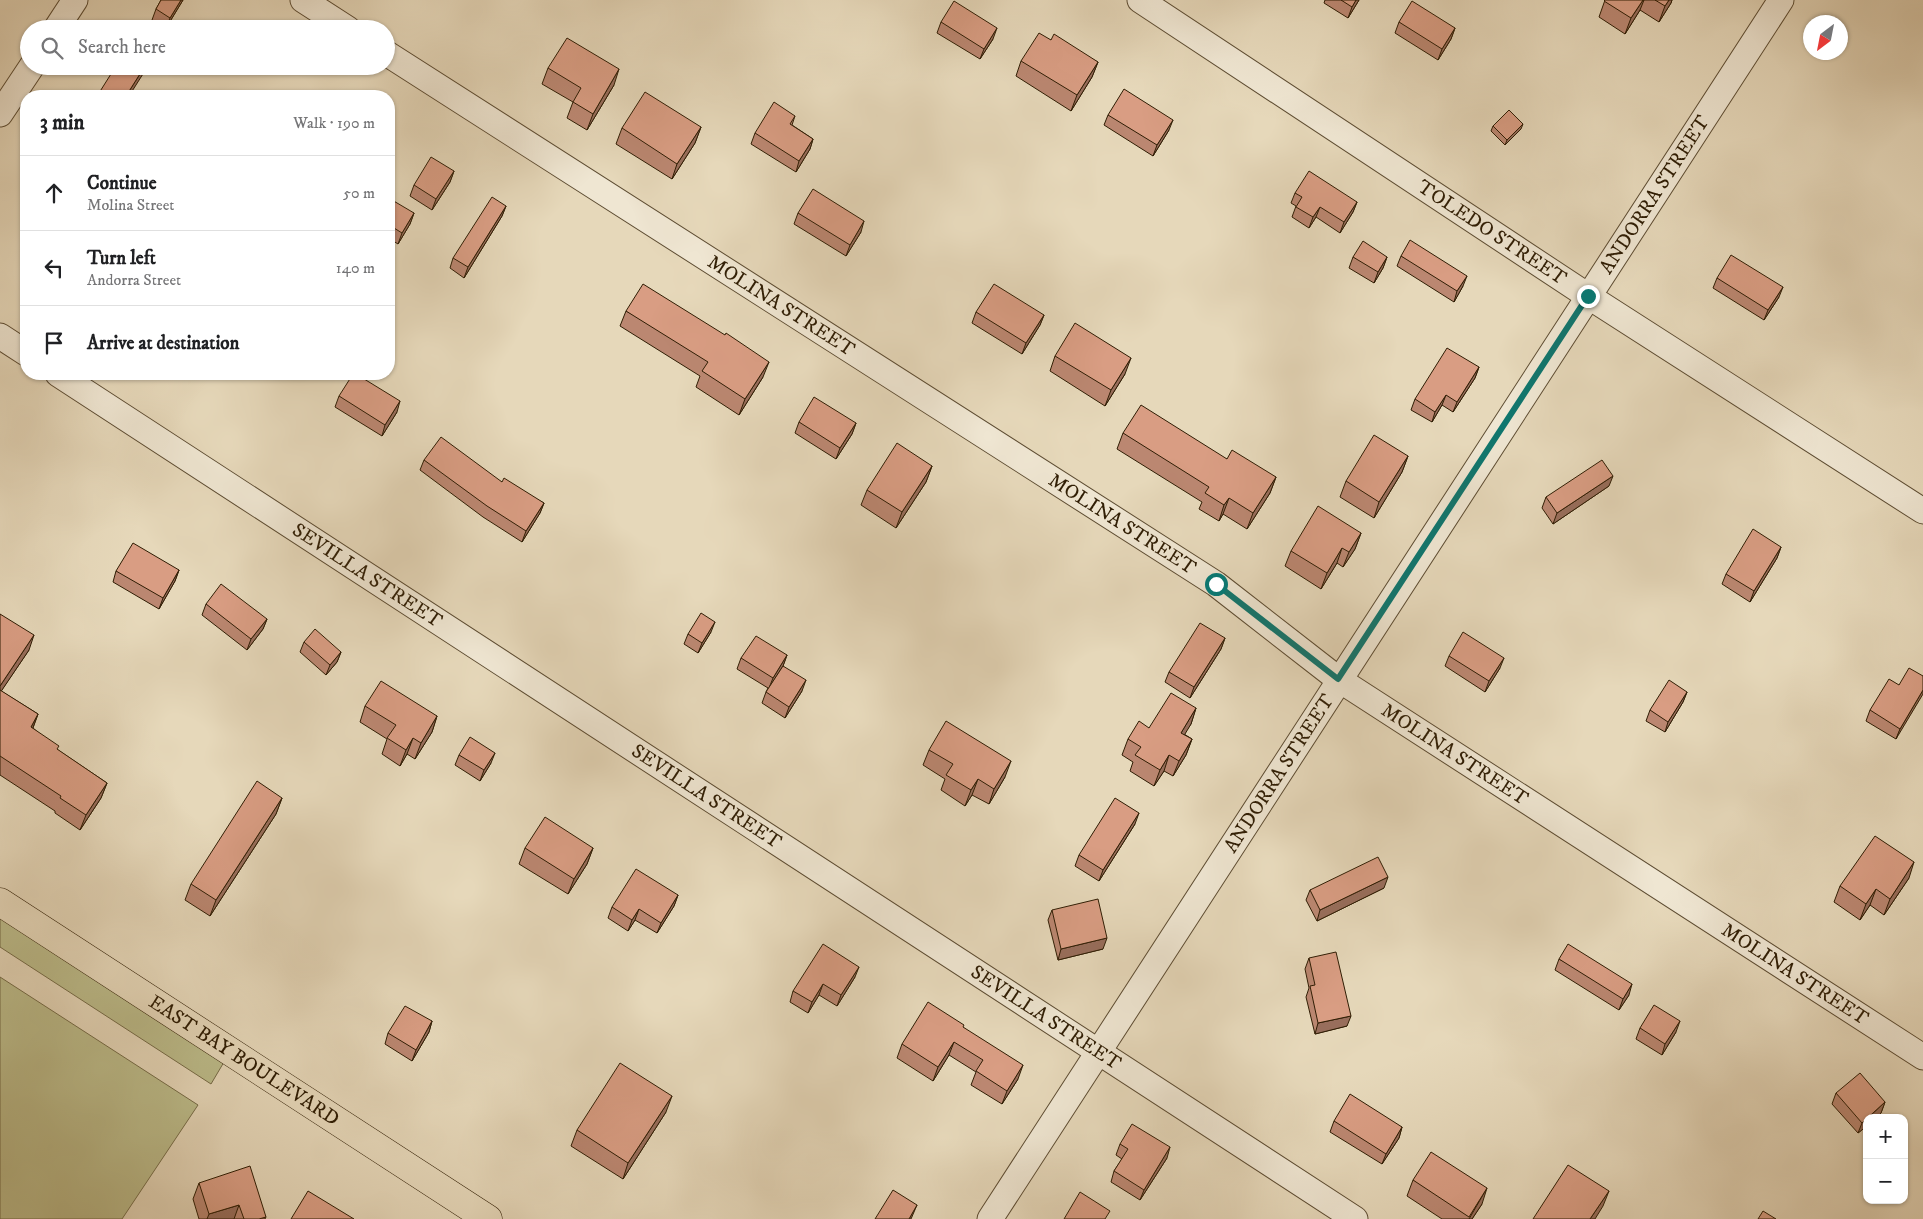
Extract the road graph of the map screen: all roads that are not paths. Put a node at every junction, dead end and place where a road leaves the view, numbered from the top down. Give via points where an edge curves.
1 (76, 0) edge
2 (303, 0) edge
3 (1140, 0) edge
4 (1780, 0) edge
5 (62, 20) edge
6 (334, 20) edge
7 (395, 60) edge
8 (26, 75) edge
9 (0, 114) edge
10 (1588, 296) junction
11 (0, 336) edge
12 (20, 349) edge
13 (67, 380) edge
14 (1923, 511) edge
15 (1338, 679) junction
16 (0, 902) edge
17 (1098, 1052) junction
18 (1923, 1057) edge
19 (488, 1219) edge
20 (990, 1219) edge
21 (1355, 1219) edge

1 - 5 street
2 - 6 street
3 - 10 street, TOLEDO STREET
4 - 10 street, ANDORRA STREET
7 - 15 street, MOLINA STREET via 1216,584
8 - 9 street
10 - 14 street, TOLEDO STREET
10 - 15 street, ANDORRA STREET
11 - 12 street
13 - 17 street, SEVILLA STREET
15 - 17 street, ANDORRA STREET
15 - 18 street, MOLINA STREET
16 - 19 main road, EAST BAY BOULEVARD
17 - 20 street, ANDORRA STREET
17 - 21 street, SEVILLA STREET

